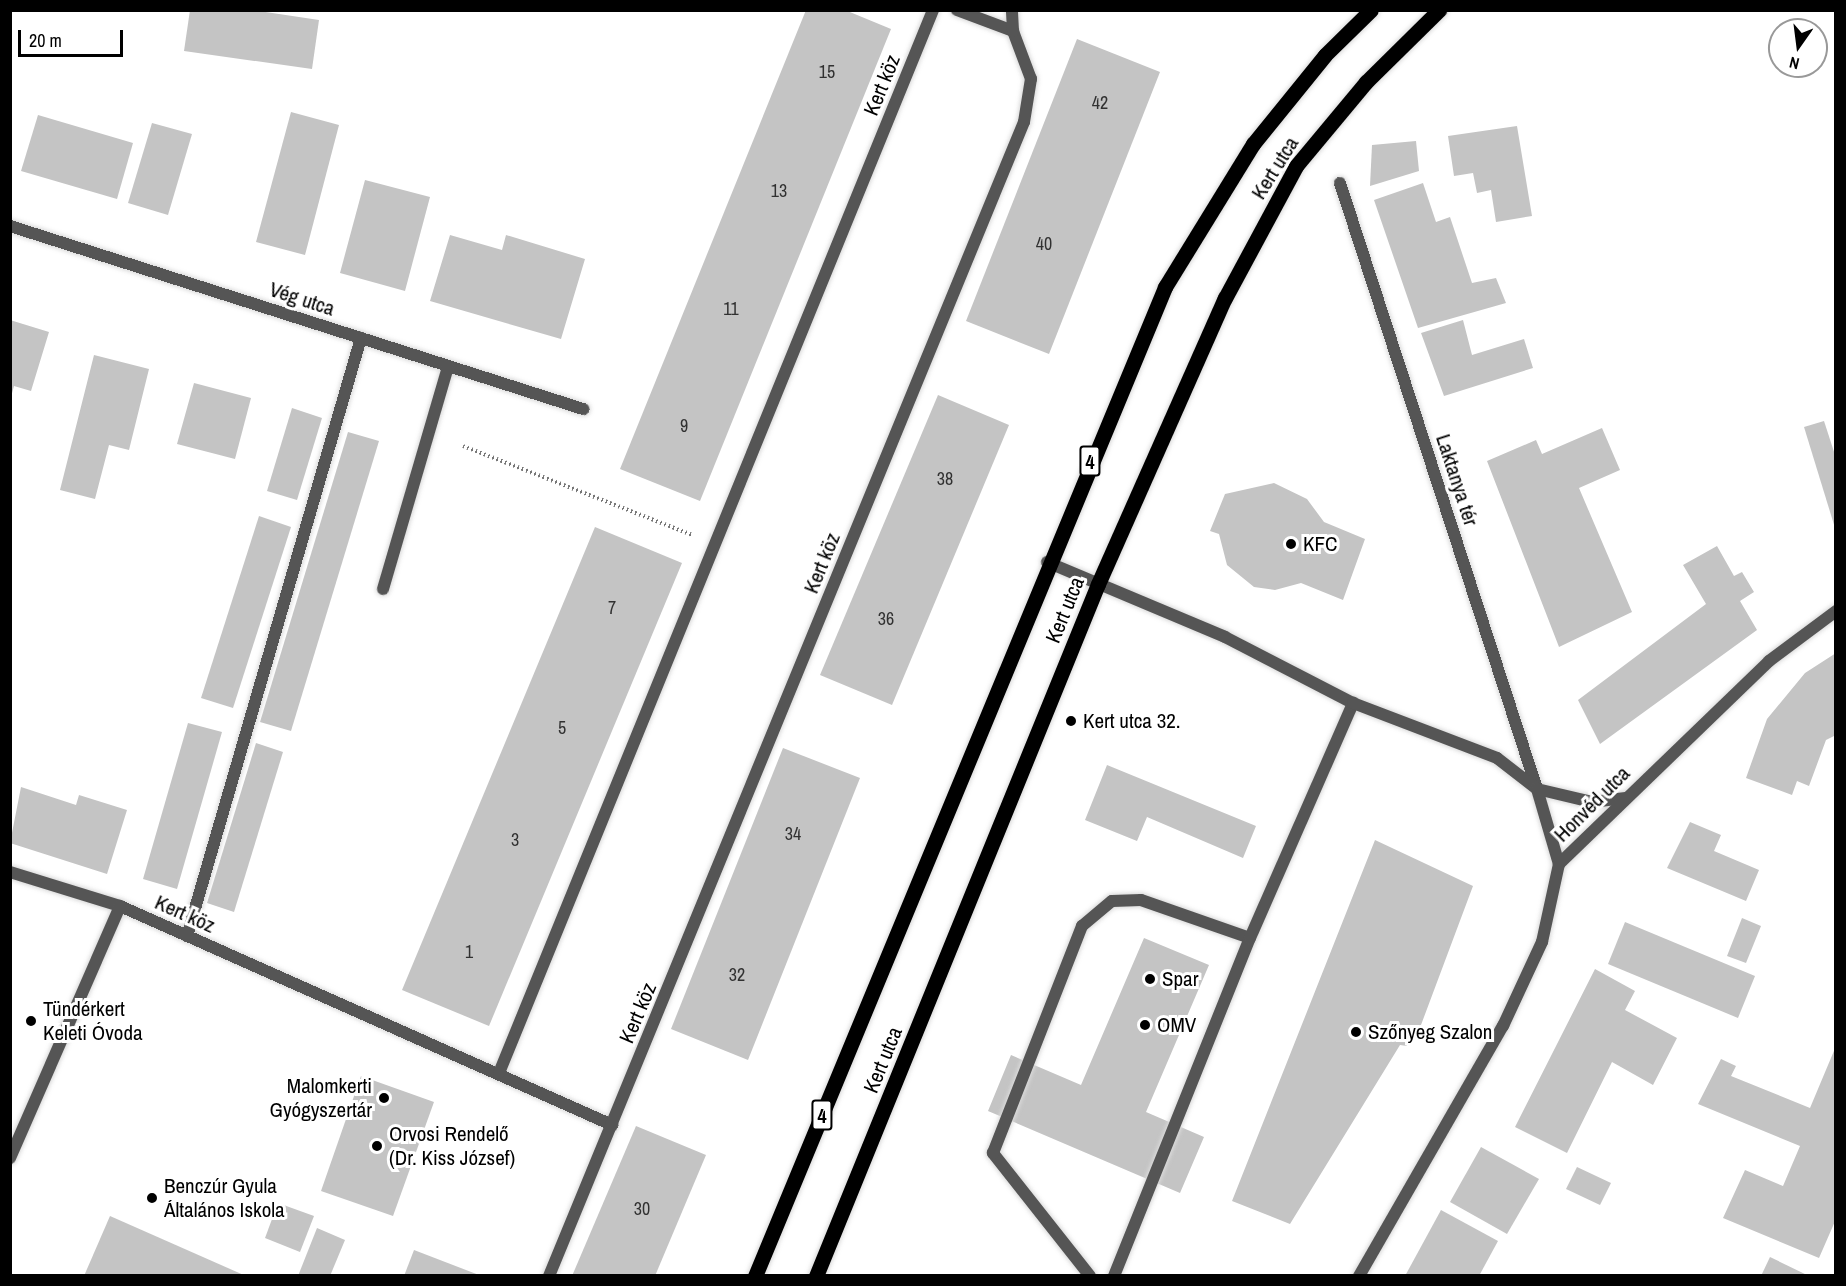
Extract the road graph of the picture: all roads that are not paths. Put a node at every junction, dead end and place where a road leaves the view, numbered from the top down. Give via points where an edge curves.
1 (933, 10) edge
2 (957, 10) edge
3 (1012, 10) edge
4 (1371, 10) edge
5 (1439, 10) edge
6 (1013, 32) junction
7 (1340, 183) dead end
8 (10, 226) edge
9 (361, 338) junction
10 (448, 366) junction
11 (583, 409) dead end
12 (1047, 562) junction
13 (1098, 584) junction
14 (383, 589) dead end
15 (1836, 611) edge
16 (1353, 703) junction
17 (1537, 789) junction
18 (1626, 798) junction
19 (1559, 864) junction
20 (10, 872) edge
21 (120, 906) junction
22 (187, 936) junction
23 (1250, 938) junction
24 (499, 1073) junction
25 (612, 1125) junction
26 (10, 1158) edge
27 (756, 1274) edge
28 (549, 1275) edge
29 (816, 1275) edge
30 (1090, 1275) edge
31 (1114, 1275) edge
32 (1359, 1275) edge

1 - 24 street, Kert köz
2 - 6 street
3 - 6 street, Kert köz
4 - 12 main road, Kert utca / 4 via 1325,55 1253,144 1165,287
5 - 13 main road, Kert utca via 1366,82 1296,166 1225,298
6 - 25 street, Kert köz via 1031,79 1024,122
7 - 17 street, Laktanya tér
8 - 9 street, Vég utca
9 - 10 street, Vég utca
9 - 22 street
10 - 11 street, Vég utca
10 - 14 street
12 - 13 street
12 - 27 main road, Kert utca / 4
13 - 16 street via 1225,638
13 - 29 main road, Kert utca
15 - 18 street, Honvéd utca via 1769,661
16 - 17 street via 1497,758
16 - 23 street
17 - 18 street via 1592,802
17 - 19 street, Laktanya tér
18 - 19 street, Honvéd utca
19 - 32 street, Honvéd utca via 1542,942 1503,1026
20 - 21 street, Kert köz
21 - 22 street, Kert köz
21 - 26 street
22 - 24 street, Kert köz
23 - 30 street via 1141,900 1112,901 1082,926 993,1153
23 - 31 street
24 - 25 street, Kert köz
25 - 28 street, Kert köz

